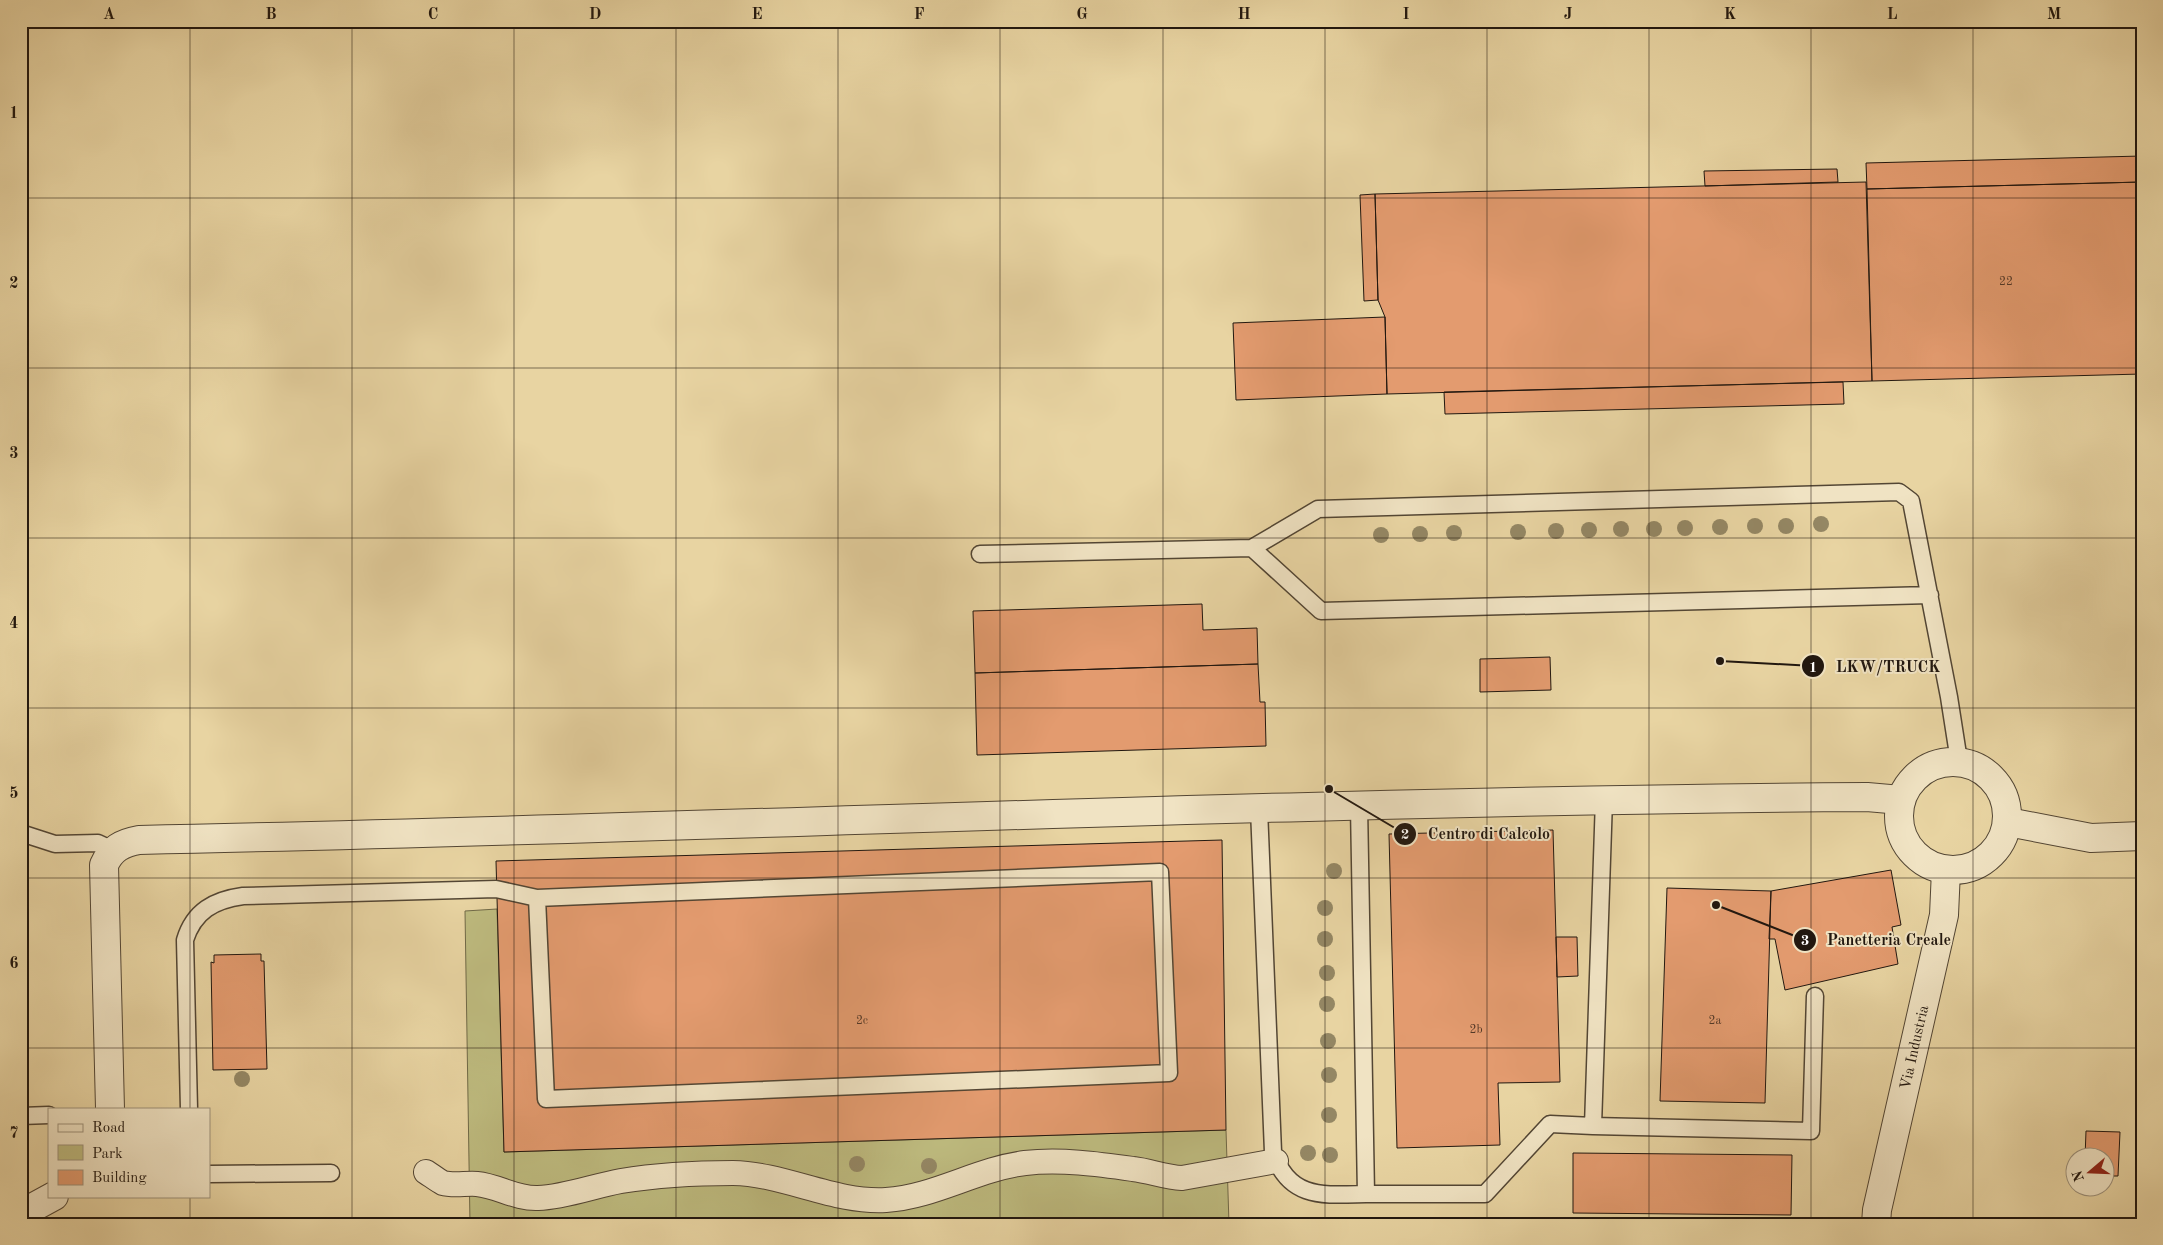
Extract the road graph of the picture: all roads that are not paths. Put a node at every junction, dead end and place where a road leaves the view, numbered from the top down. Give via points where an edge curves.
1 (1252, 548) junction
2 (980, 554) dead end
3 (1930, 595) junction
4 (1958, 761) junction
5 (1604, 799) junction
6 (1901, 800) junction
7 (1359, 806) junction
8 (1259, 809) junction
9 (2008, 822) junction
10 (21, 833) edge
11 (2142, 836) edge
12 (113, 850) junction
13 (1946, 870) junction
14 (537, 898) junction
15 (1815, 996) dead end
16 (110, 1108) edge
17 (189, 1108) edge
18 (48, 1115) edge
19 (21, 1116) edge
20 (1593, 1126) junction
21 (1276, 1161) junction
22 (426, 1172) dead end
23 (331, 1173) dead end
24 (210, 1174) edge
25 (1366, 1194) junction
26 (50, 1198) edge
27 (21, 1214) edge
28 (1876, 1224) edge

1 - 2 lane
1 - 3 lane via 1321,611
1 - 3 lane via 1318,509 1899,492 1911,501
3 - 4 lane
4 - 6 street via 1940,762 1922,770 1909,783
4 - 9 street via 1990,775 2007,805
5 - 6 street via 1867,797
5 - 7 street
5 - 20 lane
6 - 13 street via 1899,819 1903,837 1913,853 1928,865
7 - 8 street
7 - 25 lane
8 - 12 street via 138,840
8 - 21 lane via 1271,1140
9 - 11 street via 2091,838
9 - 13 street via 1994,853 1980,864 1964,870
10 - 12 lane via 56,844 98,843
12 - 16 street via 104,865
13 - 28 street, Via Industria via 1944,916
14 - 14 lane via 546,1100 1169,1073 1160,872
14 - 17 lane via 496,889 243,896 211,905 194,920 185,940
15 - 20 lane via 1811,1131
18 - 19 lane
20 - 25 lane via 1550,1124 1485,1194
21 - 22 street via 1182,1178 1096,1165 1024,1164 983,1172 918,1194 886,1200 854,1199 735,1173 653,1177 535,1198 479,1184 444,1183
21 - 25 lane via 1296,1187 1329,1194
23 - 24 lane
26 - 27 street

